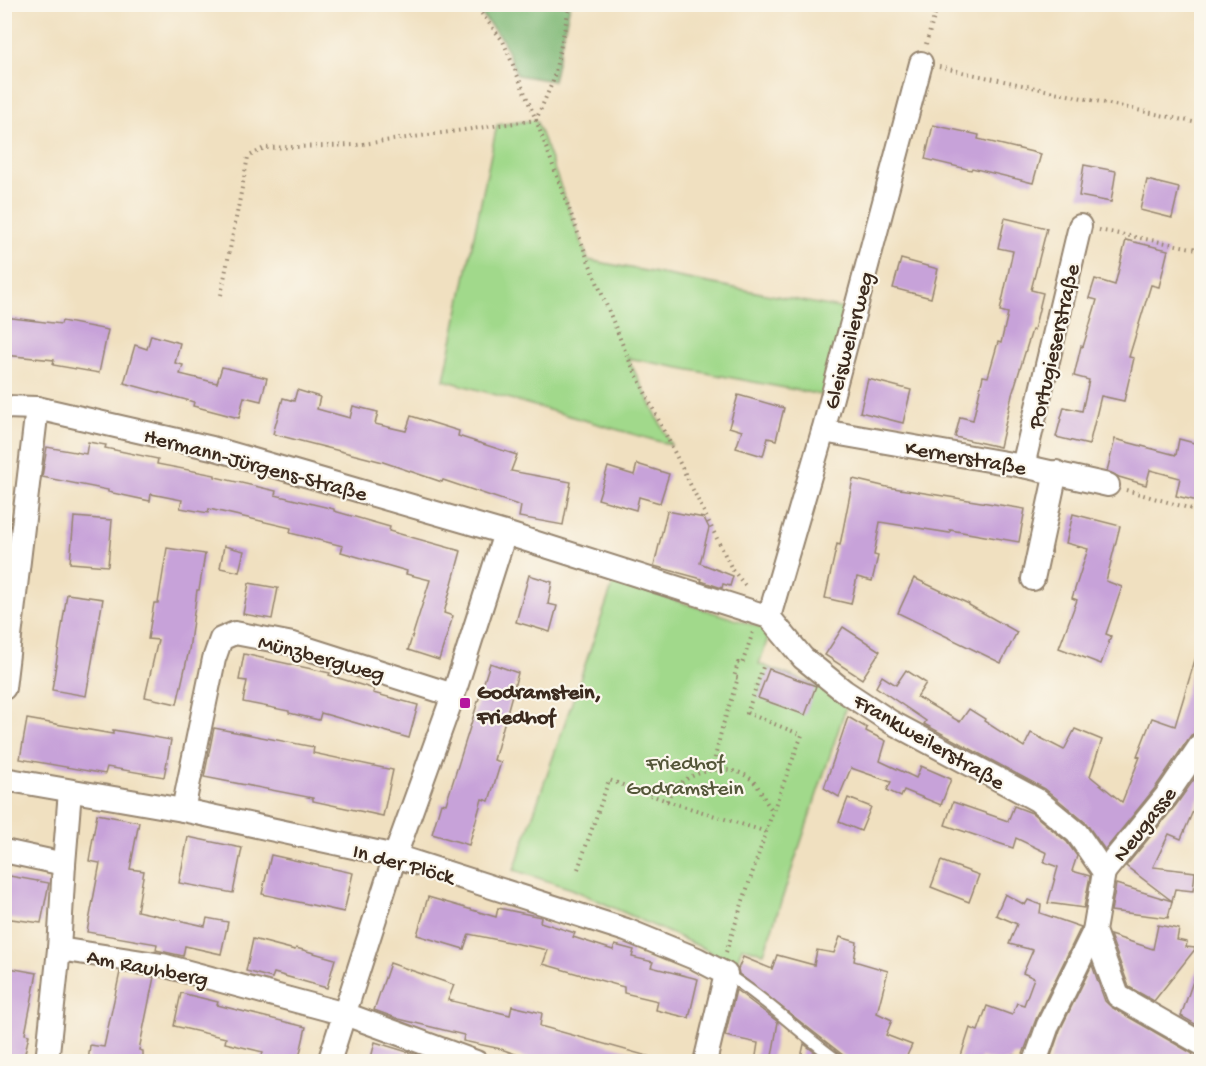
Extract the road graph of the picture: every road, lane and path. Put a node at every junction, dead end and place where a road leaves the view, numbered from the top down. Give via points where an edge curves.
1 (474, 4) edge
2 (570, 4) edge
3 (938, 4) edge
4 (921, 63) junction
5 (536, 120) junction
6 (1202, 124) edge
7 (1080, 226) joint
8 (1202, 250) edge
9 (221, 295) dead end
10 (4, 407) edge
11 (37, 408) junction
12 (823, 431) junction
13 (1023, 466) junction
14 (1056, 472) junction
15 (1108, 485) joint
16 (1202, 512) edge
17 (505, 533) junction
18 (1033, 579) dead end
19 (9, 601) edge
20 (762, 621) junction
21 (764, 664) dead end
22 (4, 688) edge
23 (453, 695) junction
24 (1202, 742) edge
25 (712, 770) junction
26 (4, 779) edge
27 (70, 791) junction
28 (667, 801) junction
29 (183, 810) junction
30 (773, 811) junction
31 (767, 832) junction
32 (4, 851) edge
33 (394, 856) junction
34 (64, 864) junction
35 (578, 869) dead end
36 (1104, 872) junction
37 (1094, 931) junction
38 (730, 939) dead end
39 (59, 949) junction
40 (726, 975) junction
41 (345, 1014) junction
42 (1202, 1044) edge
43 (47, 1062) edge
44 (329, 1062) edge
45 (476, 1062) edge
46 (705, 1062) edge
47 (840, 1062) edge
48 (1035, 1062) edge

1 - 5 path via 503,41
2 - 5 path via 553,81
3 - 4 path
4 - 6 path
4 - 12 street, Gleisweilerweg
5 - 9 path via 356,145 264,148 248,157
5 - 20 path via 628,358 732,569
7 - 8 path
7 - 13 street, Portugieserstraße
10 - 11 street, Hermann-Jürgens-Straße
11 - 17 street, Hermann-Jürgens-Straße via 212,448
11 - 19 street
12 - 13 street, Kernerstraße
12 - 20 street, Gleisweilerweg
13 - 14 street, Kernerstraße
14 - 15 street, Kernerstraße
14 - 18 street
15 - 16 path
17 - 20 street
17 - 23 street
19 - 22 street
20 - 25 path via 742,664 738,663 734,676 738,678
20 - 36 street, Frankweilerstraße via 844,691 891,722 1037,800 1077,833
21 - 30 path via 747,713 802,735
23 - 29 street, Münzbergweg via 293,644 235,633 221,639 214,658
23 - 33 street
24 - 36 street, Neugasse via 1166,796
25 - 28 path via 680,782
25 - 30 path via 732,771 751,779
26 - 27 street, In der Plöck
27 - 29 street, In der Plöck
27 - 34 street
28 - 31 path
28 - 35 path via 609,780
29 - 33 street, In der Plöck
30 - 31 path
31 - 38 path
32 - 34 street
33 - 40 street, In der Plöck via 626,930
33 - 41 street
34 - 39 street
36 - 37 street
37 - 42 street via 1118,996
37 - 48 street via 1048,1025
39 - 41 street, Am Rauhberg via 162,965
39 - 43 street, Am Rauhberg
40 - 46 street
40 - 47 lane via 747,987
41 - 44 street
41 - 45 street, Am Rauhberg

